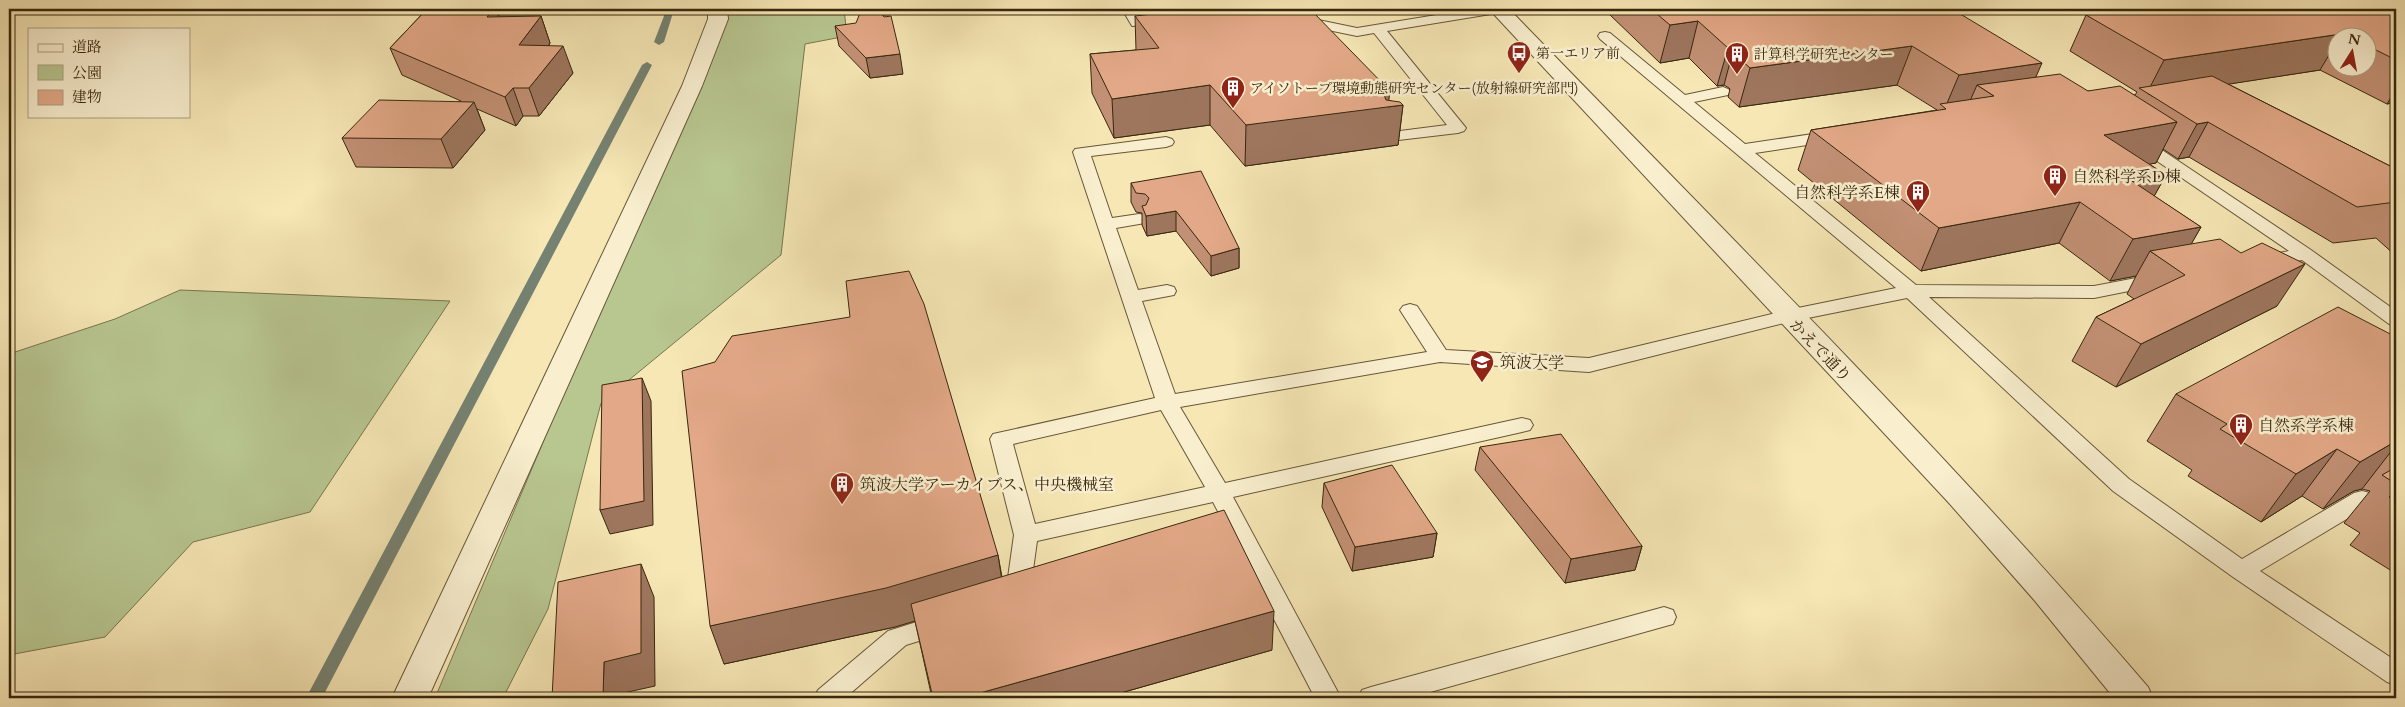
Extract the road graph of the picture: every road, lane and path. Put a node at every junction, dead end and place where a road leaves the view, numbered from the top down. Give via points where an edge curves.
1 (718, 9) edge
2 (876, 9) edge
3 (895, 9) edge
4 (1130, 9) edge
5 (1498, 9) edge
6 (1173, 18) edge
7 (1289, 18) edge
8 (1377, 28) junction
9 (1605, 36) dead end
10 (1724, 92) dead end
11 (1682, 100) junction
12 (1847, 134) edge
13 (2127, 134) edge
14 (1390, 136) edge
15 (1166, 142) dead end
16 (1741, 150) junction
17 (1140, 219) dead end
18 (1106, 224) junction
19 (2304, 254) junction
20 (2247, 264) edge
21 (2171, 278) edge
22 (1910, 290) junction
23 (1167, 291) dead end
24 (1131, 297) junction
25 (1410, 310) dead end
26 (1788, 316) junction
27 (2396, 320) edge
28 (1440, 356) junction
29 (1167, 402) junction
30 (1522, 425) dead end
31 (1219, 492) junction
32 (2362, 499) dead end
33 (1026, 536) junction
34 (2241, 571) junction
35 (998, 607) edge
36 (1664, 617) dead end
37 (962, 618) edge
38 (2396, 674) edge
39 (410, 698) edge
40 (827, 698) edge
41 (1328, 698) edge
42 (1371, 698) edge
43 (2135, 698) edge

1 - 39 street via 718,19 692,86
2 - 3 lane
4 - 6 lane via 1137,23
5 - 8 lane
5 - 26 street, かえで通り
7 - 8 lane via 1357,32
8 - 14 lane via 1458,128
9 - 11 lane
10 - 11 lane
11 - 16 lane
12 - 16 lane
13 - 19 lane
15 - 18 lane via 1081,152
16 - 22 lane
17 - 18 lane
18 - 24 lane
19 - 20 lane
19 - 27 lane
21 - 22 lane via 2094,292
22 - 26 lane
22 - 34 lane via 2121,485
23 - 24 lane
24 - 29 lane
25 - 28 lane
26 - 28 lane via 1589,365
26 - 43 street, かえで通り via 2048,592
28 - 29 lane
29 - 31 lane
29 - 33 lane via 1001,439
30 - 31 lane
31 - 33 lane
31 - 41 lane
32 - 34 lane
33 - 35 lane via 1017,601
34 - 38 lane
36 - 42 lane
37 - 40 lane via 897,638

